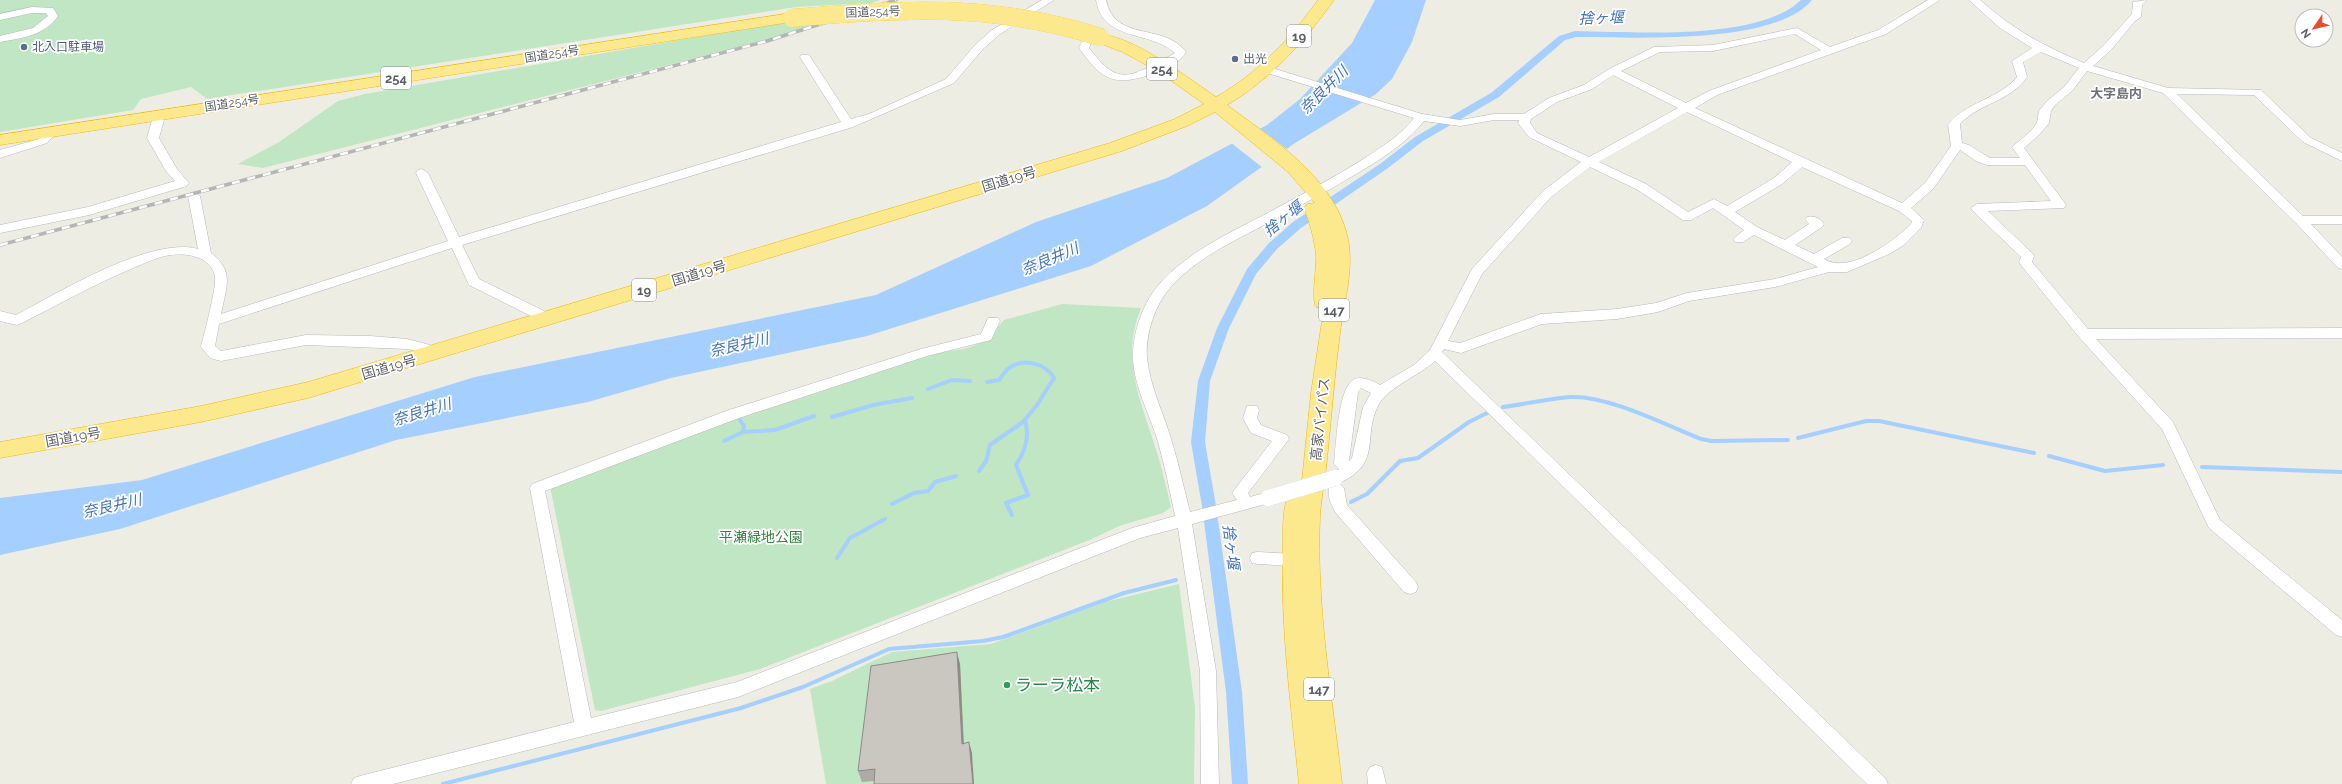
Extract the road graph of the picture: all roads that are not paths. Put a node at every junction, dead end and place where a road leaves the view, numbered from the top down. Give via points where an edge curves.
1 (1049, 0) edge
2 (1101, 0) edge
3 (1326, 0) edge
4 (1935, 0) edge
5 (1974, 0) edge
6 (2142, 0) edge
7 (0, 16) edge
8 (1111, 24) junction
9 (0, 39) edge
10 (2040, 48) junction
11 (1829, 51) junction
12 (805, 57) dead end
13 (2085, 67) junction
14 (1155, 69) junction
15 (1268, 70) junction
16 (1613, 71) junction
17 (2167, 91) junction
18 (1686, 107) junction
19 (1215, 112) junction
20 (1417, 113) junction
21 (1526, 117) junction
22 (158, 120) dead end
23 (849, 125) junction
24 (52, 131) junction
25 (0, 140) edge
26 (1957, 146) junction
27 (0, 154) edge
28 (2342, 157) edge
29 (1801, 161) junction
30 (2028, 161) junction
31 (1588, 163) junction
32 (422, 173) dead end
33 (1311, 194) junction
34 (194, 196) dead end
35 (1904, 208) junction
36 (1727, 211) junction
37 (1325, 218) junction
38 (1811, 220) dead end
39 (2300, 220) junction
40 (2342, 220) edge
41 (0, 229) edge
42 (1753, 230) junction
43 (1739, 239) dead end
44 (1846, 241) dead end
45 (454, 243) junction
46 (1785, 246) junction
47 (205, 255) junction
48 (1815, 259) junction
49 (2342, 266) edge
50 (1829, 268) junction
51 (0, 316) edge
52 (541, 321) junction
53 (993, 321) dead end
54 (212, 322) junction
55 (2342, 333) edge
56 (2084, 334) junction
57 (1438, 348) junction
58 (426, 356) junction
59 (1379, 392) junction
60 (1252, 410) dead end
61 (0, 450) edge
62 (1337, 483) junction
63 (1312, 497) junction
64 (1247, 504) junction
65 (1190, 519) junction
66 (1258, 558) dead end
67 (1294, 560) junction
68 (1410, 587) dead end
69 (2342, 630) edge
70 (584, 727) junction
71 (360, 784) edge
72 (1210, 784) edge
73 (1312, 784) edge
74 (1329, 784) edge
75 (1880, 784) edge

1 - 23 street via 996,32 979,47 950,81
2 - 8 street via 1103,14
3 - 15 highway, 国道19号 / 19 via 1294,42
4 - 11 street via 1882,32
5 - 10 street via 2004,26
6 - 13 street via 2137,4 2137,15
7 - 9 street via 41,9 49,10 53,16 40,28
8 - 14 street via 1177,46 1181,52 1178,57
8 - 14 street via 1088,39 1084,48 1104,74 1121,80
10 - 13 street
10 - 26 street via 2017,61 2022,77 2019,82 1993,100 1958,118 1954,124
11 - 16 street via 1797,31 1713,48 1658,49
11 - 18 street via 1713,93
12 - 23 street
13 - 17 street
13 - 30 street via 2068,90 2045,111 2043,123 2035,133 2018,147
14 - 19 highway, 国道254号 / 254
14 - 24 highway, 国道254号 / 254, bridge via 1102,38 1037,19 978,12 899,11 792,18
15 - 19 highway, 国道19号 / 19
15 - 20 street
16 - 18 street
16 - 21 street via 1588,88 1553,100
17 - 28 street via 2258,92 2307,140
17 - 39 street
18 - 29 street via 1736,133
18 - 31 street
19 - 33 highway, 高家バイパス / 147
19 - 52 highway, 国道19号 / 19 via 1116,147
20 - 21 street via 1460,123 1494,117
20 - 33 street via 1410,131 1393,145
21 - 31 street via 1524,123 1533,135
22 - 41 street via 153,138 172,171 183,184 89,211
23 - 45 street
24 - 25 highway, 国道254号 / 254
24 - 27 street via 44,141
26 - 30 street via 1966,147 1976,158 1989,163
26 - 35 street via 1929,186
29 - 35 street
29 - 36 street via 1778,180
30 - 56 street via 2060,205 1977,208 2028,256 2025,262
31 - 36 street via 1652,193 1687,218 1714,203
31 - 57 street via 1547,194 1477,272
32 - 45 street
33 - 37 highway, 高家バイパス / 147
33 - 65 street via 1222,242 1183,268 1165,285 1150,311 1140,342 1144,381
34 - 47 street
35 - 50 street via 1918,220 1900,242 1847,268
36 - 42 street
37 - 63 highway, 高家バイパス / 147 via 1340,246 1341,265 1324,372
37 - 67 highway, 高家バイパス / 147 via 1326,285 1309,399 1294,529
38 - 46 street via 1818,224
39 - 40 street
39 - 49 street
42 - 43 street
42 - 46 street
44 - 48 street
45 - 52 street via 474,282 535,312
45 - 54 street
46 - 48 street
47 - 51 street via 171,251 156,254 101,277 17,320
47 - 54 street via 217,264 222,278
48 - 50 street
50 - 57 street via 1775,283 1687,297 1658,307 1589,317 1541,319 1460,348
52 - 58 highway, 国道19号 / 19
53 - 70 street via 986,336 975,341 926,352 734,414 537,488
54 - 58 street via 208,346 216,355 221,356 306,340 341,340 407,344 425,348
55 - 56 street
56 - 69 street via 2168,426 2214,524
57 - 59 street via 1419,368
57 - 75 street
58 - 61 highway, 国道19号 / 19 via 308,390 255,402
59 - 62 street via 1370,407 1359,460
59 - 62 street via 1364,383 1358,383 1351,391
60 - 64 street via 1250,418 1256,429 1282,439 1240,493
62 - 63 street
62 - 64 street, bridge
62 - 68 street via 1341,509
63 - 74 highway, 高家バイパス / 147 via 1309,516 1309,594
64 - 65 street
65 - 70 street via 1105,543 738,689
65 - 72 street via 1208,670
66 - 67 street
67 - 73 highway, 高家バイパス / 147 via 1294,593
70 - 71 street

